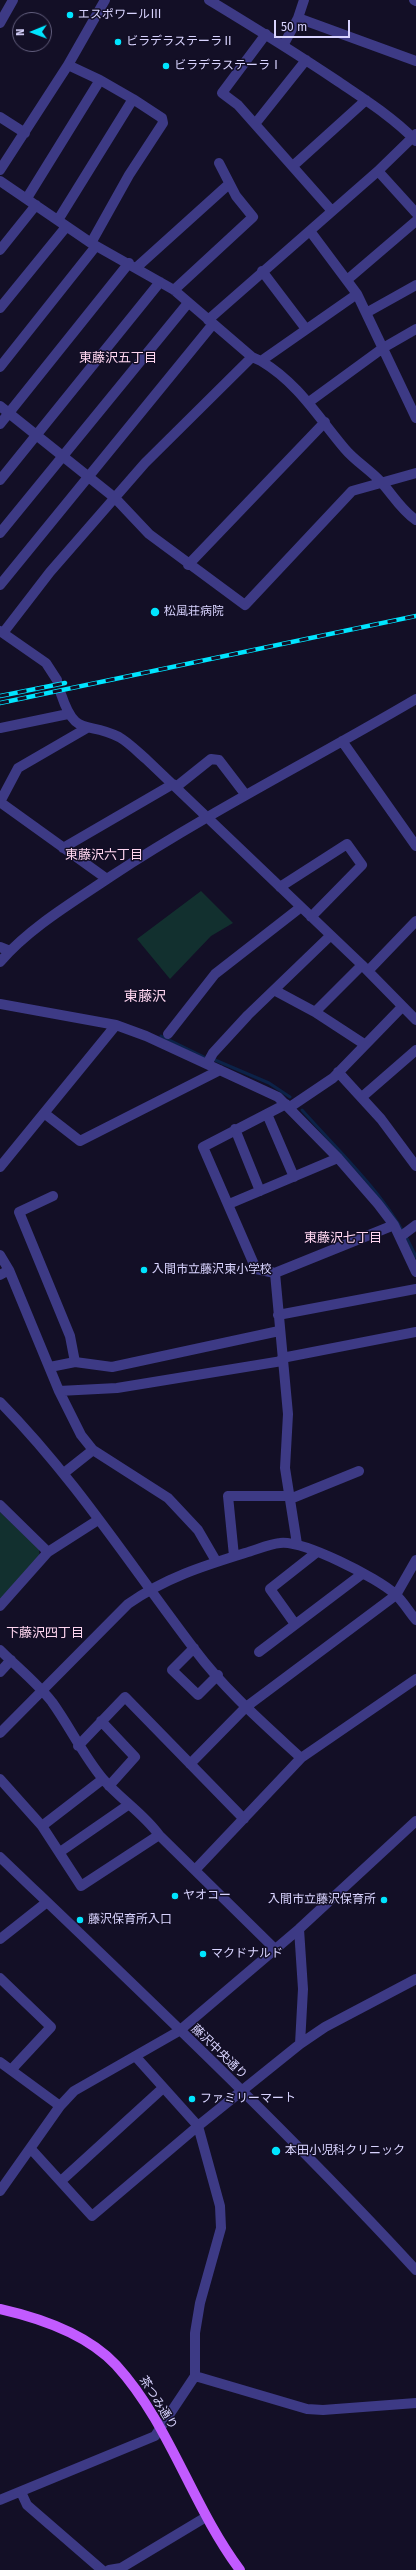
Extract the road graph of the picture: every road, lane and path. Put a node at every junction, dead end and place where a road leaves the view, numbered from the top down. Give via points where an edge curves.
1 (13, 0) edge
2 (105, 0) edge
3 (209, 0) edge
4 (304, 0) edge
5 (298, 18) junction
6 (0, 23) edge
7 (266, 34) junction
8 (284, 44) junction
9 (306, 60) junction
10 (416, 61) edge
11 (68, 65) junction
12 (100, 80) junction
13 (132, 99) junction
14 (366, 100) junction
15 (0, 117) edge
16 (255, 124) junction
17 (25, 133) junction
18 (415, 138) edge
19 (219, 163) dead end
20 (294, 165) junction
21 (0, 170) edge
22 (378, 171) junction
23 (0, 181) edge
24 (229, 184) junction
25 (27, 198) junction
26 (36, 205) junction
27 (332, 211) junction
28 (416, 213) edge
29 (58, 220) junction
30 (416, 221) edge
31 (66, 227) junction
32 (310, 231) junction
33 (94, 244) junction
34 (0, 250) edge
35 (133, 265) junction
36 (262, 271) junction
37 (347, 280) junction
38 (160, 282) junction
39 (416, 285) edge
40 (174, 290) junction
41 (358, 294) junction
42 (188, 303) junction
43 (0, 308) edge
44 (366, 313) junction
45 (211, 322) junction
46 (306, 329) junction
47 (416, 329) edge
48 (383, 348) junction
49 (256, 359) junction
50 (0, 367) edge
51 (309, 402) junction
52 (0, 406) edge
53 (9, 414) junction
54 (416, 418) edge
55 (325, 422) junction
56 (0, 424) edge
57 (37, 436) junction
58 (63, 457) junction
59 (416, 472) edge
60 (90, 478) junction
61 (0, 480) edge
62 (381, 483) junction
63 (115, 498) junction
64 (416, 520) edge
65 (0, 533) edge
66 (188, 565) junction
67 (0, 585) edge
68 (1, 632) edge
69 (57, 680) dead end
70 (61, 694) dead end
71 (416, 699) edge
72 (68, 714) junction
73 (0, 728) edge
74 (87, 728) junction
75 (342, 741) junction
76 (175, 786) junction
77 (245, 794) junction
78 (0, 802) edge
79 (207, 816) junction
80 (416, 846) edge
81 (63, 848) junction
82 (107, 879) junction
83 (280, 887) junction
84 (301, 907) junction
85 (311, 917) junction
86 (416, 921) edge
87 (330, 936) junction
88 (5, 949) edge
89 (0, 962) edge
90 (365, 968) junction
91 (274, 990) junction
92 (0, 1004) edge
93 (402, 1007) junction
94 (315, 1012) junction
95 (415, 1019) edge
96 (116, 1025) junction
97 (168, 1034) dead end
98 (364, 1044) junction
99 (416, 1050) edge
100 (207, 1064) junction
101 (220, 1070) junction
102 (338, 1072) junction
103 (362, 1097) junction
104 (288, 1105) junction
105 (44, 1113) junction
106 (267, 1114) junction
107 (235, 1129) junction
108 (338, 1158) junction
109 (416, 1166) edge
110 (0, 1167) edge
111 (294, 1177) junction
112 (260, 1191) junction
113 (53, 1196) dead end
114 (229, 1204) junction
115 (394, 1225) junction
116 (416, 1225) edge
117 (400, 1237) junction
118 (0, 1255) edge
119 (9, 1270) junction
120 (416, 1272) edge
121 (275, 1274) junction
122 (0, 1275) edge
123 (416, 1290) edge
124 (278, 1315) junction
125 (279, 1332) junction
126 (416, 1332) edge
127 (282, 1360) junction
128 (75, 1362) junction
129 (50, 1367) junction
130 (59, 1392) junction
131 (0, 1402) edge
132 (93, 1450) junction
133 (359, 1471) dead end
134 (64, 1473) junction
135 (290, 1497) junction
136 (0, 1504) edge
137 (98, 1520) junction
138 (297, 1544) junction
139 (48, 1552) junction
140 (317, 1552) junction
141 (234, 1556) junction
142 (416, 1560) edge
143 (216, 1561) junction
144 (362, 1574) junction
145 (150, 1589) junction
146 (396, 1595) junction
147 (0, 1606) edge
148 (416, 1620) edge
149 (295, 1624) junction
150 (194, 1648) junction
151 (0, 1650) edge
152 (259, 1652) dead end
153 (10, 1660) junction
154 (0, 1672) edge
155 (218, 1675) junction
156 (416, 1679) edge
157 (41, 1692) junction
158 (246, 1707) junction
159 (101, 1721) junction
160 (0, 1733) edge
161 (78, 1746) junction
162 (300, 1758) junction
163 (190, 1764) junction
164 (0, 1779) edge
165 (106, 1782) junction
166 (128, 1805) junction
167 (244, 1819) junction
168 (416, 1821) edge
169 (42, 1826) junction
170 (159, 1835) junction
171 (60, 1852) junction
172 (0, 1857) edge
173 (195, 1870) junction
174 (47, 1902) junction
175 (299, 1929) junction
176 (0, 1939) edge
177 (275, 1949) junction
178 (0, 1978) edge
179 (416, 1979) edge
180 (179, 2031) junction
181 (300, 2044) junction
182 (136, 2057) junction
183 (0, 2062) edge
184 (11, 2070) junction
185 (163, 2088) junction
186 (240, 2091) junction
187 (60, 2106) junction
188 (198, 2126) junction
189 (31, 2149) junction
190 (61, 2181) junction
191 (0, 2190) edge
192 (416, 2270) edge
193 (2, 2310) edge
194 (195, 2376) junction
195 (416, 2402) edge
196 (160, 2429) junction
197 (21, 2492) junction
198 (0, 2500) edge
199 (206, 2517) junction
200 (102, 2570) edge
201 (109, 2570) edge
202 (240, 2570) edge

1 - 6 street
2 - 11 street
3 - 7 street
4 - 5 street
5 - 8 street
5 - 10 street
7 - 8 street
7 - 16 street via 222,93 238,105
8 - 9 street
9 - 14 street
9 - 16 street
11 - 12 street
11 - 17 street
12 - 13 street
12 - 25 street
13 - 29 street
13 - 33 street via 162,118 163,123 129,175
14 - 18 street
14 - 20 street
15 - 17 street
16 - 20 street
17 - 21 street
18 - 22 street
19 - 24 street
20 - 27 street
22 - 27 street
22 - 28 street
23 - 25 street
24 - 35 street
24 - 40 street via 253,217
25 - 26 street
26 - 29 street
26 - 34 street
27 - 32 street
29 - 31 street
30 - 37 street
31 - 33 street
31 - 43 street
32 - 36 street
32 - 37 street
33 - 35 street
33 - 50 street
35 - 38 street
35 - 53 street
36 - 45 street
36 - 46 street
37 - 41 street
38 - 40 street
38 - 57 street
39 - 44 street
40 - 42 street
41 - 44 street
41 - 46 street
42 - 45 street
42 - 58 street
44 - 48 street
45 - 49 street
45 - 60 street
46 - 49 street
47 - 48 street
48 - 51 street
48 - 54 street
49 - 51 street via 281,372
49 - 63 street via 145,463
51 - 55 street
52 - 53 street
53 - 56 street
53 - 57 street
55 - 62 street via 345,449
55 - 66 street
57 - 58 street
57 - 61 street
58 - 60 street
58 - 65 street
59 - 62 street
60 - 63 street
60 - 67 street
62 - 64 street via 393,499
62 - 66 street via 352,491 245,605
63 - 66 street via 149,534
63 - 68 street
68 - 69 street via 46,663
70 - 72 street
71 - 75 street
72 - 73 street
72 - 74 street
74 - 76 street via 119,737
74 - 78 street via 18,768
75 - 77 street
75 - 80 street
76 - 77 street via 211,759 219,760
76 - 79 street
76 - 81 street
77 - 79 street
78 - 81 street
79 - 82 street
79 - 83 street
81 - 82 street
82 - 88 street
83 - 84 street
83 - 85 street via 347,844 362,865
84 - 85 street
84 - 97 street via 215,974
85 - 87 street
86 - 90 street
87 - 90 street
87 - 91 street
88 - 89 street
90 - 93 street
90 - 94 street
91 - 94 street
91 - 100 street via 213,1053
92 - 96 street
93 - 95 street
93 - 98 street
94 - 98 street
96 - 100 street
96 - 105 street
98 - 102 street
99 - 103 street
100 - 101 street
101 - 104 street via 278,1097
101 - 105 street via 80,1141
102 - 103 street
102 - 104 street
103 - 109 street
104 - 106 street
104 - 108 street
105 - 110 street
106 - 107 street
106 - 111 street
107 - 112 street
107 - 114 street via 204,1147
108 - 111 street
108 - 115 street
111 - 112 street
112 - 114 street
113 - 128 street via 19,1212 70,1336
114 - 121 street via 256,1269
115 - 117 street
115 - 121 street
116 - 117 street
117 - 120 street
118 - 119 street
119 - 122 street
119 - 129 street
121 - 124 street
123 - 124 street
124 - 125 street
125 - 127 street
125 - 128 street via 112,1367
126 - 127 street
127 - 130 street via 117,1388
127 - 135 street via 288,1414 285,1468
128 - 129 street
129 - 130 street
130 - 132 street via 81,1435
131 - 134 street via 29,1431
132 - 134 street
132 - 143 street via 168,1498 198,1530
133 - 135 street
134 - 137 street
135 - 138 street
135 - 141 street via 228,1496
136 - 139 street
137 - 139 street
137 - 145 street
138 - 140 street
138 - 141 street via 280,1543
139 - 147 street
140 - 144 street
140 - 149 street via 270,1589
141 - 143 street
142 - 146 street
143 - 145 street
144 - 146 street via 381,1582
144 - 149 street
145 - 150 street
145 - 157 street via 128,1604
146 - 148 street
146 - 158 street
149 - 152 street
150 - 155 street
150 - 155 street via 172,1670 198,1695
151 - 153 street
153 - 154 street
153 - 157 street
155 - 158 street
156 - 162 street
157 - 160 street
157 - 161 street via 51,1702
158 - 162 street
158 - 163 street
159 - 161 street
159 - 163 street via 125,1697
159 - 165 street via 135,1757
161 - 165 street
162 - 167 street
163 - 167 street
164 - 169 street
165 - 166 street
165 - 169 street
166 - 170 street via 147,1819
166 - 171 street
167 - 173 street
168 - 175 street
169 - 171 street
170 - 171 street via 81,1886
170 - 173 street
172 - 174 street, 藤沢中央通り
173 - 177 street
174 - 176 street
174 - 180 street, 藤沢中央通り
175 - 177 street
175 - 181 street via 303,1989
177 - 180 street
178 - 184 street via 51,2027
179 - 181 street via 325,2027
180 - 182 street
180 - 186 street, 藤沢中央通り
181 - 186 street
182 - 185 street
182 - 187 street via 74,2091
183 - 184 street
184 - 187 street
185 - 188 street
185 - 190 street
186 - 188 street
186 - 192 street, 藤沢中央通り
187 - 189 street
188 - 190 street via 92,2216
188 - 194 street via 222,2217 195,2333
189 - 190 street
189 - 191 street
193 - 196 main road, 茶つみ通り via 75,2334 101,2352 116,2365
194 - 195 street via 307,2409 323,2410
194 - 196 street
196 - 197 street via 155,2436
196 - 199 main road, 茶つみ通り
197 - 198 street
197 - 200 street via 27,2505
199 - 201 street via 121,2568
199 - 202 main road, 茶つみ通り via 218,2540

